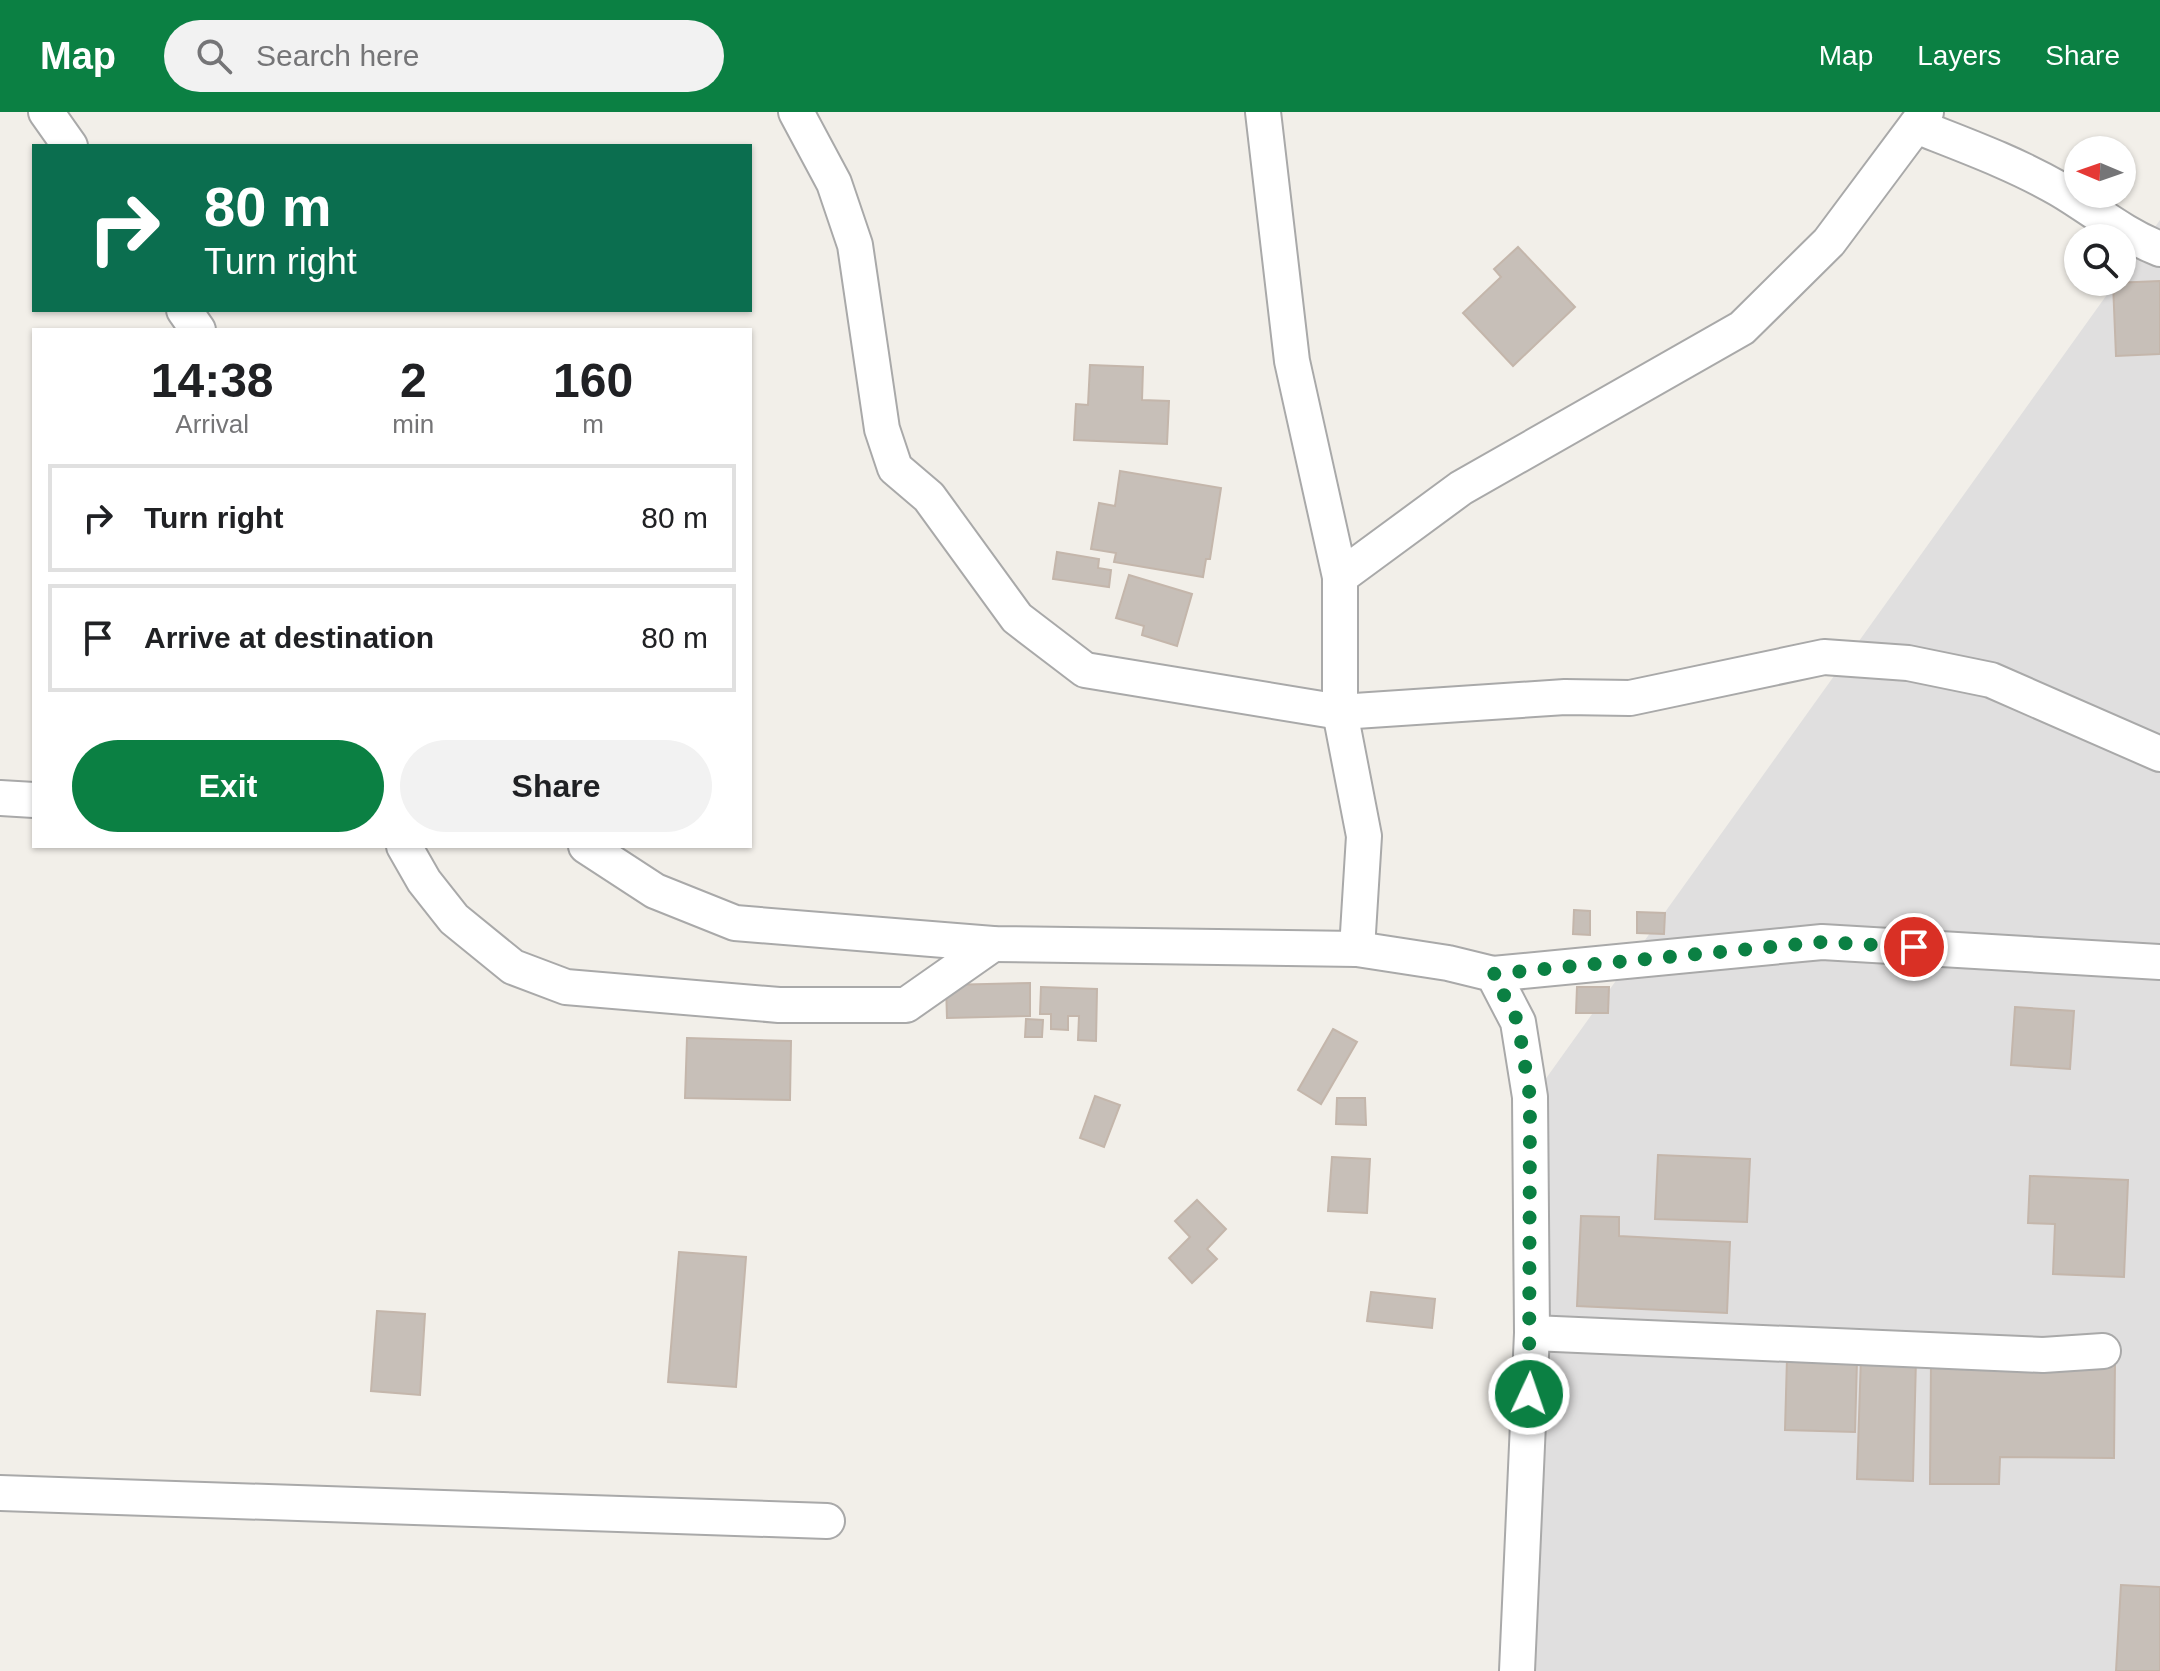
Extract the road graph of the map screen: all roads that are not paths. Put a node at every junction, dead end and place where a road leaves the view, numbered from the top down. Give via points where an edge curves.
1 (46, 112) edge
2 (796, 112) edge
3 (1263, 112) edge
4 (1921, 119) edge
5 (69, 144) edge
6 (2160, 249) edge
7 (1340, 577) junction
8 (1340, 712) junction
9 (2160, 754) edge
10 (0, 798) edge
11 (32, 800) edge
12 (405, 848) edge
13 (589, 848) edge
14 (993, 944) junction
15 (1357, 949) junction
16 (2160, 962) edge
17 (1493, 974) junction
18 (1532, 1333) junction
19 (2103, 1351) dead end
20 (0, 1493) edge
21 (827, 1521) dead end
22 (1517, 1671) edge

1 - 5 street
2 - 8 street via 834,183 855,245 882,429 895,468 929,497 1017,618 1085,670
3 - 7 street via 1292,361
4 - 6 street via 2058,188 2131,237
4 - 7 street via 1829,242 1742,328 1461,488
7 - 8 street
8 - 9 street via 1565,697 1630,698 1824,657 1908,663 1991,680
8 - 15 street via 1364,836
10 - 11 street
12 - 14 street via 454,919 513,967 566,987 779,1005 906,1005
13 - 14 street via 655,891 735,923
14 - 15 street
15 - 17 street
16 - 17 street via 1822,942
17 - 18 street via 1518,1022 1530,1097
18 - 19 street via 2043,1355
18 - 22 street
20 - 21 street

